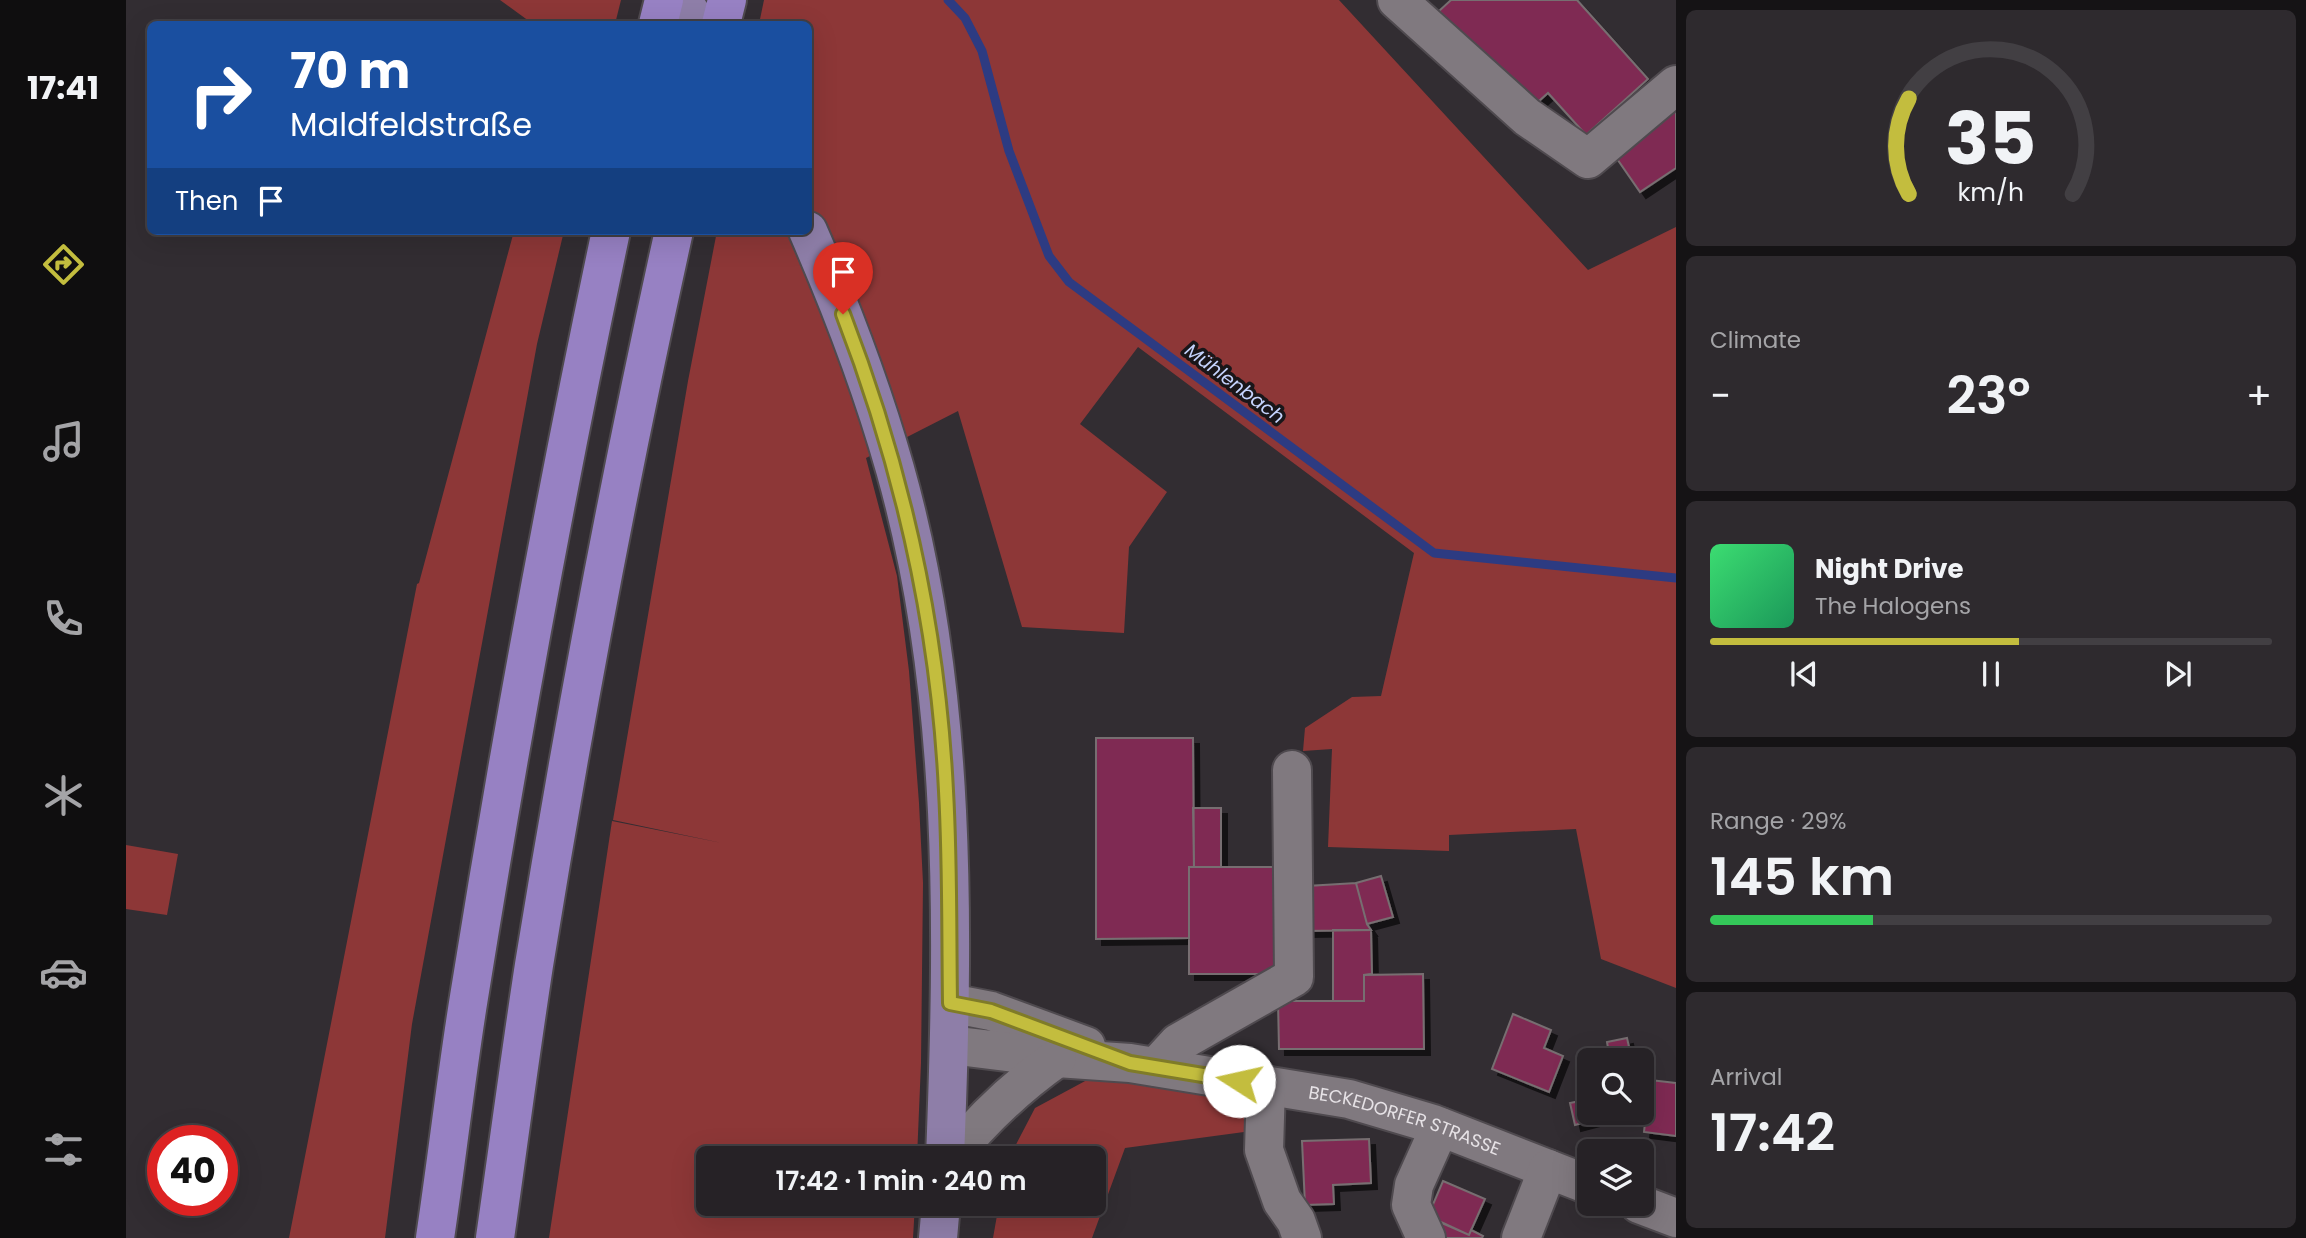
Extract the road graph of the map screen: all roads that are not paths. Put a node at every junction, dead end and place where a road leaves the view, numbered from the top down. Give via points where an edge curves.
1 (664, 0) edge
2 (682, 0) edge
3 (727, 0) edge
4 (1397, 0) edge
5 (659, 21) edge
6 (696, 21) edge
7 (722, 21) edge
8 (1676, 85) edge
9 (610, 235) edge
10 (673, 235) edge
11 (810, 235) edge
12 (1292, 770) dead end
13 (950, 1003) junction
14 (950, 1045) junction
15 (1057, 1058) junction
16 (1143, 1065) junction
17 (1266, 1085) junction
18 (1440, 1127) junction
19 (946, 1146) edge
20 (961, 1146) edge
21 (1548, 1169) junction
22 (1577, 1180) edge
23 (1654, 1210) edge
24 (940, 1216) edge
25 (1676, 1219) edge
26 (435, 1238) edge
27 (495, 1238) edge
28 (938, 1238) edge
29 (1302, 1238) edge
30 (1426, 1238) edge
31 (1521, 1238) edge

1 - 5 highway
2 - 6 main road
3 - 7 highway
4 - 8 street via 1527,117 1588,159
9 - 26 highway via 473,971
10 - 27 highway via 582,689
11 - 13 main road via 869,383 896,472 920,579 946,788
12 - 16 street via 1294,977
13 - 14 main road
13 - 16 street, BECKEDORFER STRASSE via 991,1011
14 - 15 street, BECKEDORFER STRASSE
14 - 19 main road
15 - 16 street, BECKEDORFER STRASSE
15 - 20 street via 1017,1087
16 - 17 street, BECKEDORFER STRASSE
17 - 18 street, BECKEDORFER STRASSE via 1349,1099
17 - 29 street via 1264,1150 1282,1201
18 - 21 street, BECKEDORFER STRASSE
18 - 30 street via 1414,1185 1411,1205
21 - 22 street, BECKEDORFER STRASSE
21 - 31 street
23 - 25 street
24 - 28 main road

